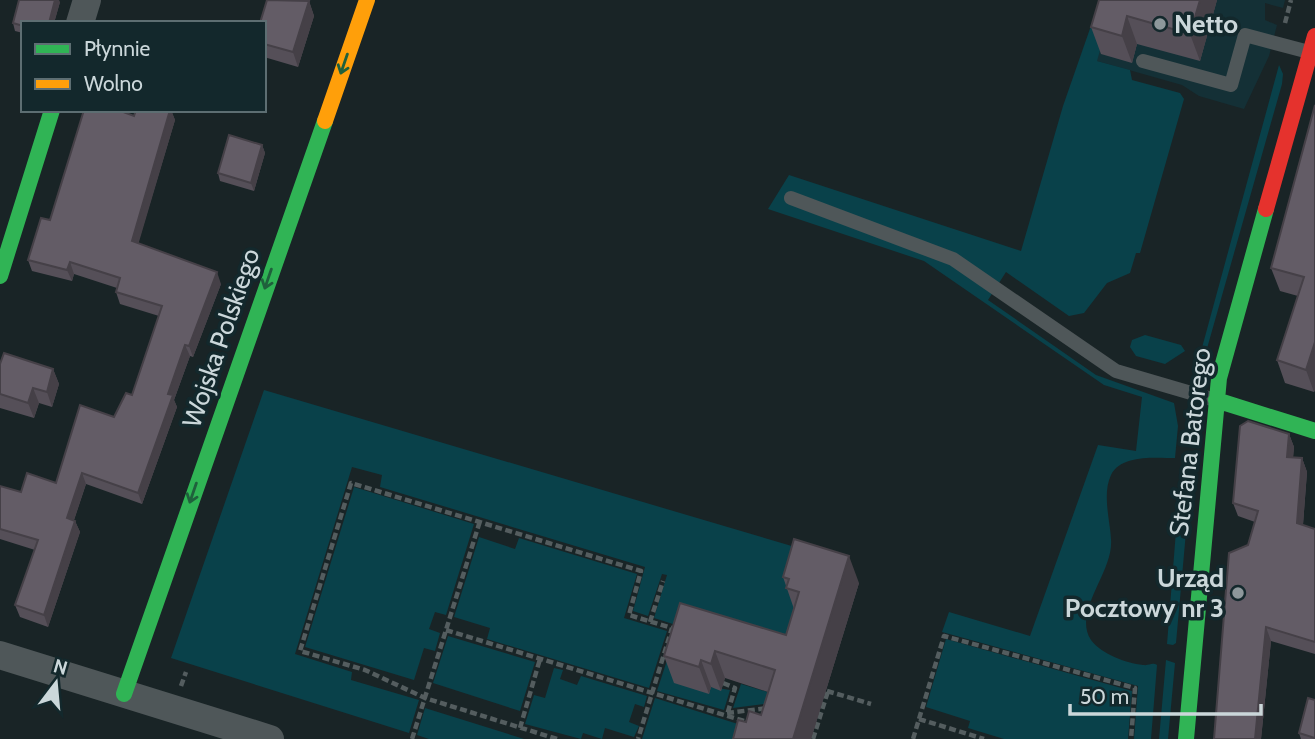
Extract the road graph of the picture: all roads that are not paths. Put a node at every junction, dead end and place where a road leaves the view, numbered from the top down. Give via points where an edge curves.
1 (87, 0) edge
2 (367, 0) edge
3 (81, 21) edge
4 (1315, 36) edge
5 (1310, 52) junction
6 (1143, 61) dead end
7 (51, 112) edge
8 (791, 198) dead end
9 (0, 276) edge
10 (1216, 400) junction
11 (1315, 430) edge
12 (0, 655) edge
13 (124, 694) junction
14 (270, 739) edge
15 (1186, 739) edge

1 - 3 street
2 -> 13 street, Wojska Polskiego
4 - 5 street, Stefana Batorego
5 - 6 lane via 1245,35 1231,85
5 - 10 street, Stefana Batorego via 1227,339
7 - 9 street
8 - 10 lane via 953,259 1116,371
10 - 11 street
10 - 15 street, Stefana Batorego
12 - 13 street
13 - 14 street

